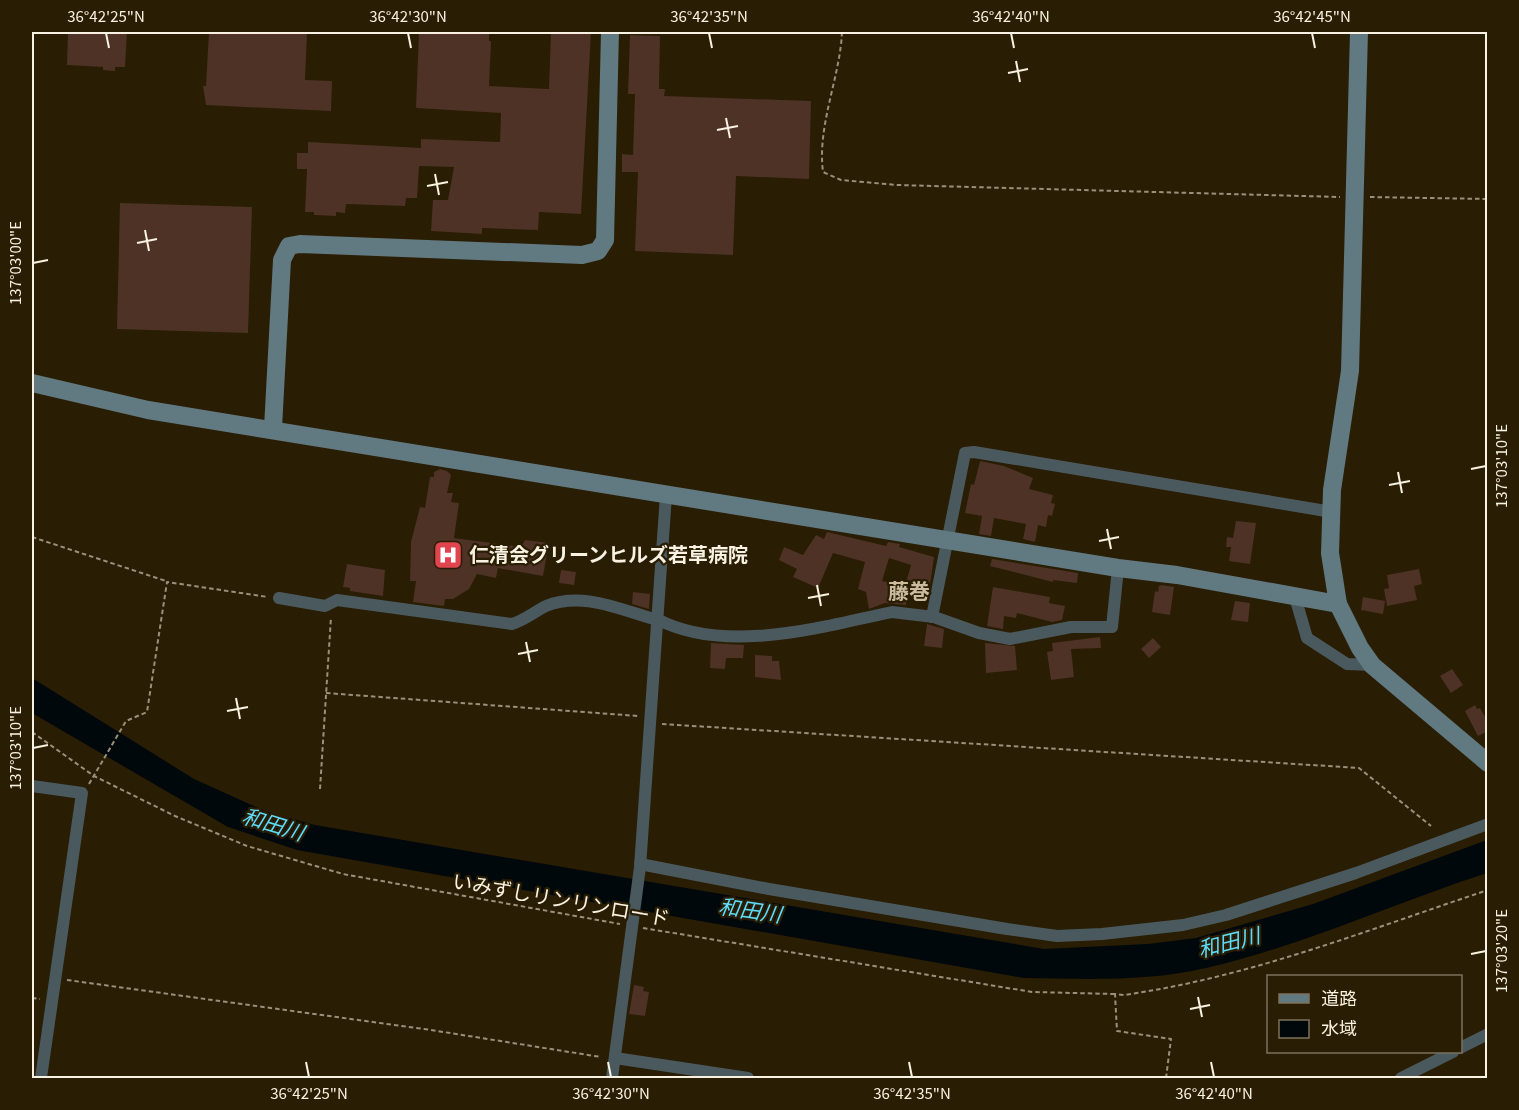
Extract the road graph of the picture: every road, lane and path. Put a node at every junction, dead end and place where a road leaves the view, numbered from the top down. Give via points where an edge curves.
1 (610, 32) edge
2 (842, 32) edge
3 (1359, 32) edge
4 (1354, 196) junction
5 (1488, 199) edge
6 (32, 383) edge
7 (273, 429) junction
8 (666, 495) junction
9 (1326, 511) dead end
10 (32, 537) edge
11 (948, 539) junction
12 (1118, 568) junction
13 (167, 582) junction
14 (1295, 597) junction
15 (279, 598) joint
16 (332, 603) junction
17 (1338, 604) junction
18 (932, 617) junction
19 (657, 619) junction
20 (1372, 665) junction
21 (326, 693) junction
22 (650, 720) junction
23 (32, 732) edge
24 (1488, 763) edge
25 (94, 776) junction
26 (32, 786) edge
27 (321, 789) dead end
28 (1488, 824) edge
29 (1431, 826) dead end
30 (640, 866) junction
31 (1488, 890) edge
32 (633, 920) junction
33 (55, 978) junction
34 (1115, 994) junction
35 (1488, 1034) edge
36 (1462, 1047) edge
37 (1451, 1053) edge
38 (615, 1059) junction
39 (41, 1078) edge
40 (612, 1078) edge
41 (748, 1078) edge
42 (1166, 1078) edge
43 (1401, 1078) edge

1 - 7 street via 604,240 598,251 582,255 289,246 282,260
2 - 4 path via 837,81 821,159 823,172 841,180 923,186
3 - 4 street
4 - 5 path
4 - 17 street via 1350,371 1332,501 1330,553
6 - 7 street via 115,404
7 - 8 street
8 - 11 street
8 - 19 street
9 - 11 street via 974,452 965,453 962,462
10 - 13 path
11 - 12 street
11 - 18 street
12 - 14 street
12 - 18 street via 1112,627 1071,627 1010,639
13 - 15 path
13 - 25 path via 147,712 126,721
14 - 17 street
14 - 20 street via 1307,638 1347,664
15 - 16 street via 325,606
16 - 19 street via 512,624 547,606 586,600
16 - 21 path
17 - 20 street
18 - 19 street via 892,612 785,633 710,636
19 - 22 street
20 - 24 street
21 - 22 path
21 - 27 path
22 - 29 path via 1359,768
22 - 30 street
23 - 25 path, いみずしリンリンロード
25 - 32 path, いみずしリンリンロード via 174,816 247,846 343,874
26 - 33 street via 82,793
28 - 30 street via 1226,915 1183,925 1102,934 1057,936 1007,929
30 - 32 street
31 - 34 path, いみずしリンリンロード via 1242,972 1180,987
32 - 34 path, いみずしリンリンロード via 1032,992
32 - 38 street
33 - 38 path via 431,1029
33 - 39 street
34 - 42 path via 1117,1031 1171,1039
35 - 36 street
37 - 43 street
38 - 40 street
38 - 41 street

